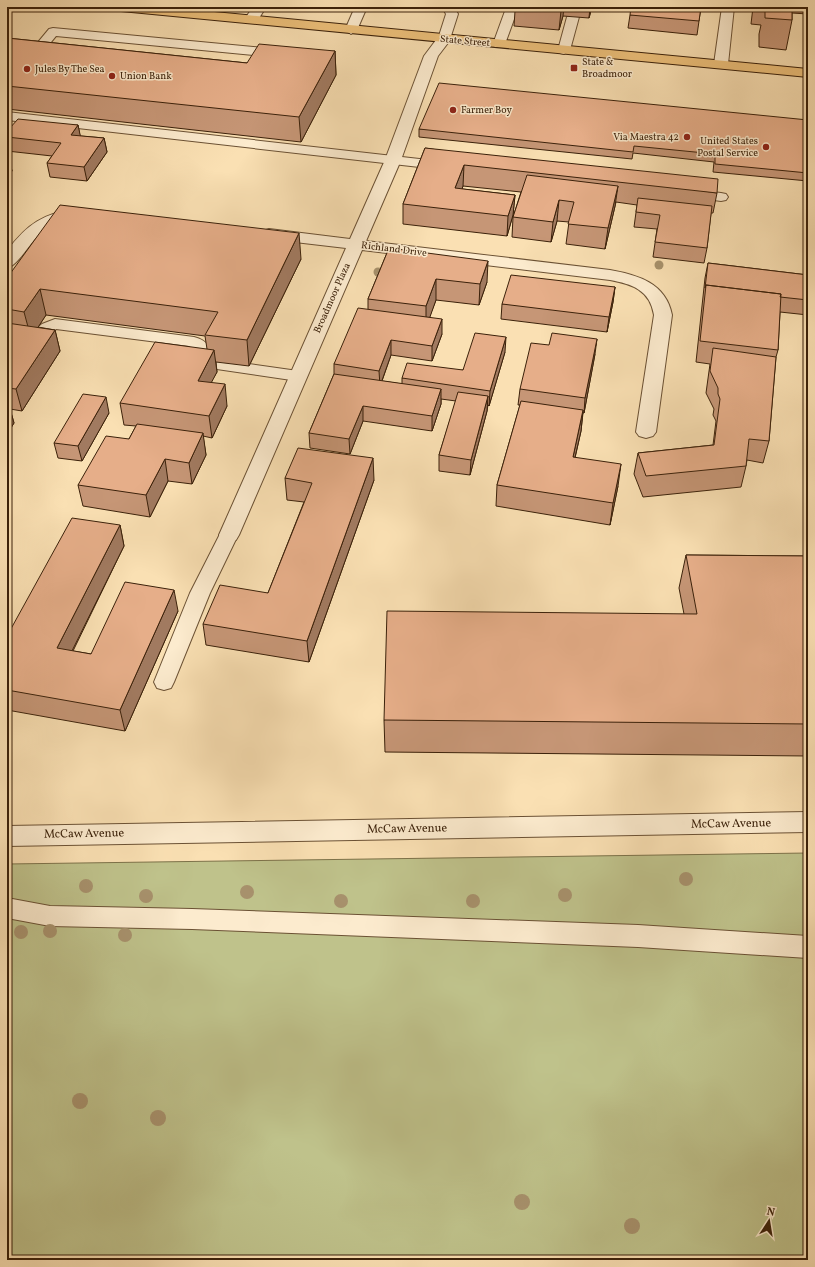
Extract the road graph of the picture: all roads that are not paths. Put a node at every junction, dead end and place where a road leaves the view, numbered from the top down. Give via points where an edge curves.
1 (121, 7) edge
2 (260, 7) edge
3 (361, 7) edge
4 (448, 7) edge
5 (728, 7) edge
6 (184, 10) edge
7 (511, 11) dead end
8 (573, 17) dead end
9 (251, 20) junction
10 (351, 30) junction
11 (444, 39) junction
12 (499, 44) junction
13 (564, 50) junction
14 (274, 53) joint
15 (721, 64) junction
16 (808, 73) edge
17 (7, 116) edge
18 (393, 160) junction
19 (463, 168) edge
20 (674, 191) edge
21 (721, 196) dead end
22 (92, 213) edge
23 (255, 232) edge
24 (356, 244) junction
25 (7, 263) edge
26 (7, 338) edge
27 (298, 376) junction
28 (646, 432) dead end
29 (229, 535) joint
30 (164, 682) dead end
31 (808, 822) edge
32 (7, 836) edge
33 (7, 908) edge
34 (808, 948) edge

1 - 6 main road, State Street
2 - 9 street
3 - 10 lane
4 - 11 lane via 452,14
5 - 15 street
6 - 9 main road, State Street
7 - 12 lane
8 - 13 lane
9 - 10 main road, State Street
10 - 11 main road, State Street
11 - 12 main road, State Street
11 - 18 street, Broadmoor Plaza via 431,56 424,72
12 - 13 main road, State Street
13 - 15 main road, State Street
14 - 14 lane via 53,32 38,50 238,72 263,64
15 - 16 main road, State Street
17 - 18 lane
18 - 19 lane
18 - 24 street, Broadmoor Plaza
20 - 21 lane
22 - 25 street via 70,214 44,222 26,236
23 - 24 street, Richland Drive
24 - 27 street, Broadmoor Plaza
24 - 28 street, Richland Drive via 610,275 638,282 650,289 663,306 663,315
26 - 27 lane via 32,341 38,338 45,328 55,324 194,342 201,347 202,362
27 - 29 street, Broadmoor Plaza
29 - 30 lane via 200,593
31 - 32 street, McCaw Avenue
33 - 34 lane via 50,916 638,936

